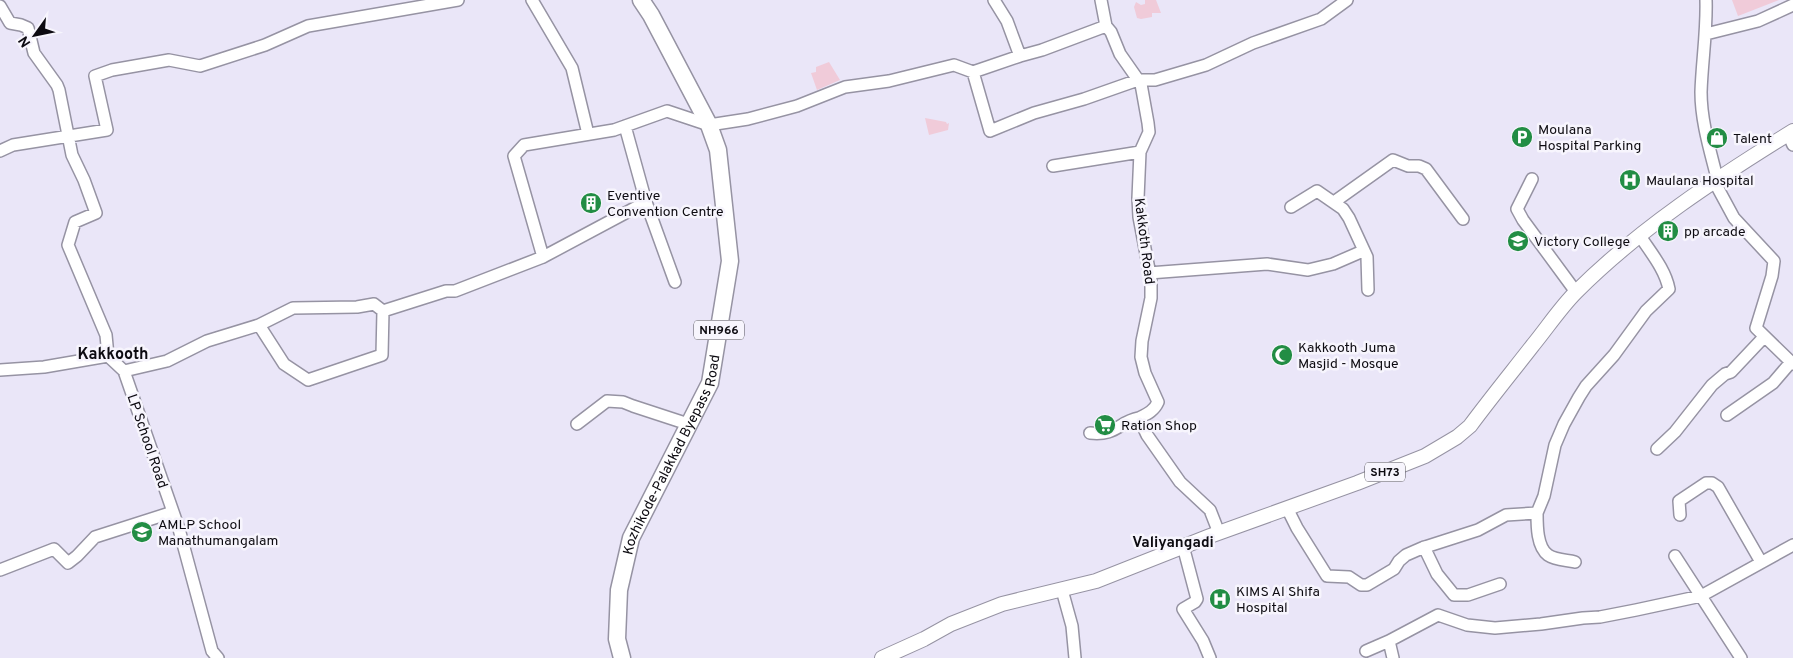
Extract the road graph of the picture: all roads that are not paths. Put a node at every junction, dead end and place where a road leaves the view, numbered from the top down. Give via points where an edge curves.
1 (458, 0) edge
2 (532, 0) edge
3 (641, 0) edge
4 (994, 0) edge
5 (1101, 0) edge
6 (1347, 0) edge
7 (1706, 0) edge
8 (1793, 5) edge
9 (0, 6) edge
10 (1106, 26) junction
11 (1706, 34) junction
12 (1020, 56) junction
13 (973, 72) junction
14 (1138, 80) junction
15 (709, 125) junction
16 (625, 126) junction
17 (588, 134) junction
18 (68, 136) junction
19 (1791, 137) edge
20 (0, 151) edge
21 (1140, 152) junction
22 (1053, 166) dead end
23 (1532, 179) dead end
24 (1716, 180) junction
25 (646, 202) junction
26 (1334, 202) junction
27 (1291, 208) dead end
28 (1463, 219) dead end
29 (1640, 236) junction
30 (1363, 251) junction
31 (543, 257) junction
32 (1149, 273) junction
33 (675, 282) dead end
34 (1368, 290) dead end
35 (1576, 292) junction
36 (383, 311) junction
37 (259, 325) junction
38 (1764, 337) junction
39 (108, 356) junction
40 (1792, 363) edge
41 (0, 370) edge
42 (124, 371) junction
43 (1727, 415) dead end
44 (1139, 418) junction
45 (577, 424) dead end
46 (688, 424) junction
47 (1090, 433) dead end
48 (1657, 449) dead end
49 (1287, 508) junction
50 (173, 512) junction
51 (1537, 513) junction
52 (1680, 515) dead end
53 (1219, 533) junction
54 (1793, 545) edge
55 (1183, 546) junction
56 (1424, 546) junction
57 (1675, 556) dead end
58 (1575, 562) dead end
59 (1761, 562) junction
60 (0, 570) edge
61 (1500, 584) dead end
62 (1062, 590) junction
63 (1701, 596) junction
64 (1389, 641) junction
65 (1366, 651) dead end
66 (218, 658) edge
67 (622, 658) edge
68 (882, 658) edge
69 (1075, 658) edge
70 (1210, 658) edge
71 (1392, 658) edge
72 (1741, 658) edge

1 - 18 street via 308,26 265,45 200,66 168,60 112,70 95,76 107,130
2 - 17 street via 572,68
3 - 15 highway, Kozhikode-Palakkad Byepass Road / NH966
4 - 12 street via 1007,20
5 - 10 street, Kakkoth Road
6 - 14 street via 1321,19 1253,43 1206,65 1155,80
7 - 11 street
8 - 11 street via 1758,21
9 - 18 street via 10,23 28,28 34,53 58,86
10 - 12 street
10 - 14 street, Kakkoth Road
11 - 24 street via 1701,93
12 - 13 street
13 - 14 street via 990,131 1034,113
13 - 15 street via 954,65 889,81 845,87 798,106
14 - 21 street, Kakkoth Road via 1149,132
15 - 16 street via 667,111
15 - 46 highway, Kozhikode-Palakkad Byepass Road / NH966 via 718,150 730,261 710,383
16 - 17 street
16 - 25 street
17 - 31 street via 524,145 514,156
18 - 20 street via 13,145
18 - 39 street via 72,155 96,213 75,222 68,245 106,335
19 - 24 main road, SH73
21 - 22 street
21 - 32 street, Kakkoth Road via 1139,217
23 - 35 street via 1517,209
24 - 29 main road, SH73
24 - 38 street via 1734,218 1774,261 1766,297 1756,321 1756,328
25 - 31 street
25 - 33 street
26 - 27 street via 1317,191
26 - 28 street via 1393,160 1426,169
26 - 30 street via 1349,218
29 - 35 main road, SH73
29 - 51 street via 1662,269 1669,289 1646,310 1579,397 1555,445
30 - 32 street via 1308,270 1267,264
30 - 34 street via 1367,257
31 - 36 street via 455,291
32 - 44 street, Kakkoth Road via 1151,298 1141,357 1158,402 1156,407
35 - 49 main road, SH73 via 1461,434 1426,456
36 - 37 street via 374,304 293,308
36 - 37 street via 382,355 308,380 284,364
37 - 42 street via 207,341 167,361
38 - 40 street
38 - 48 street via 1731,372 1712,384 1675,432
39 - 41 street
39 - 42 street
40 - 43 street via 1773,383
42 - 50 street, LP School Road
44 - 47 street, Kakkoth Road via 1108,433
44 - 53 street via 1180,482 1210,510
45 - 46 street via 607,401 623,402
46 - 67 highway, Kozhikode-Palakkad Byepass Road / NH966 via 631,538 619,590 617,639
49 - 53 main road, SH73
49 - 56 street via 1327,576 1349,577 1367,585 1394,569 1406,555
50 - 60 street via 95,536 68,563 54,549
50 - 66 street, LP School Road via 212,651
51 - 56 street via 1506,515 1478,530
51 - 58 street via 1537,532 1545,553
52 - 59 street via 1679,501 1712,482 1718,487
53 - 55 main road, SH73
54 - 59 street
55 - 62 main road, SH73 via 1140,565
55 - 70 street via 1196,599 1183,609
56 - 61 street via 1437,574 1454,595 1468,595
57 - 63 street
59 - 63 street
62 - 68 main road, SH73 via 977,613
62 - 69 street via 1072,626
63 - 64 street via 1600,617 1496,628 1467,625 1438,615
63 - 72 street
64 - 65 street
64 - 71 street

